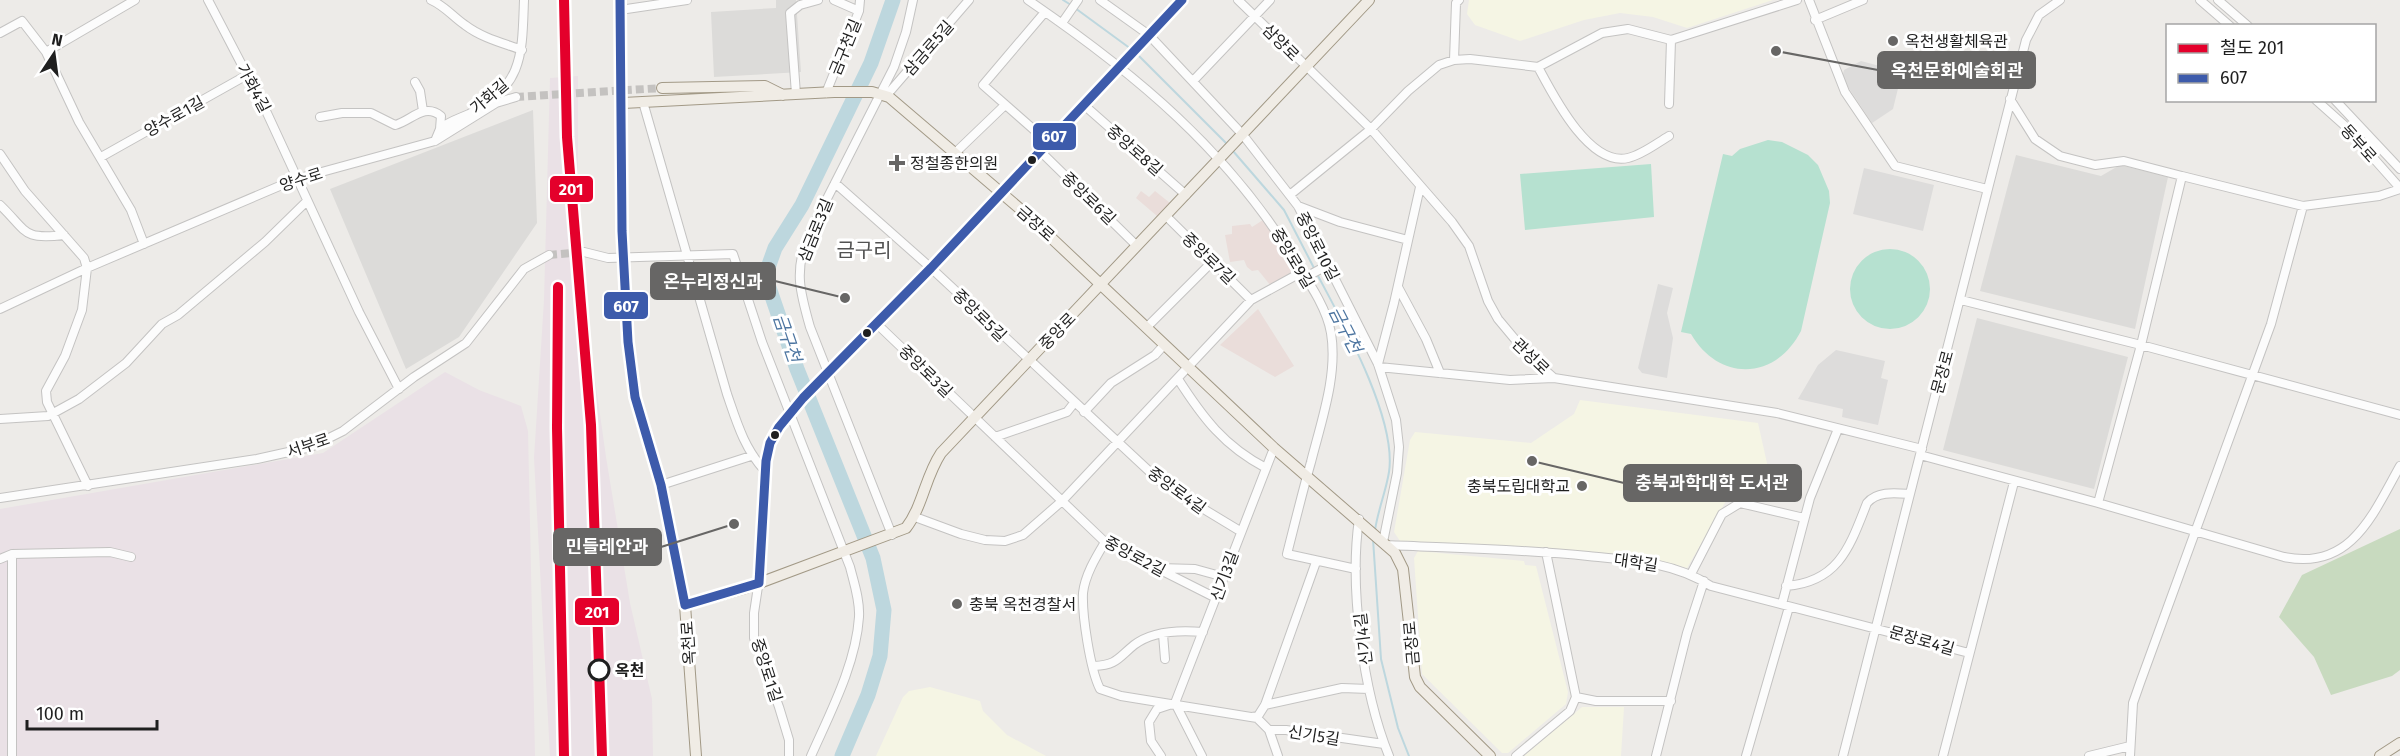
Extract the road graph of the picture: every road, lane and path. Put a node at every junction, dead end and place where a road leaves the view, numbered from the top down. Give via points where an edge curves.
1 (135, 0) edge
2 (208, 0) edge
3 (431, 0) edge
4 (525, 0) edge
5 (687, 0) edge
6 (818, 0) edge
7 (834, 0) edge
8 (860, 0) edge
9 (913, 0) edge
10 (969, 0) edge
11 (1028, 0) edge
12 (1078, 0) edge
13 (1100, 0) edge
14 (1182, 0) edge
15 (1238, 0) edge
16 (1270, 0) edge
17 (1370, 0) edge
18 (1459, 0) edge
19 (1797, 0) edge
20 (1809, 0) edge
21 (1863, 0) edge
22 (2200, 0) edge
23 (2218, 0) edge
24 (2058, 1) edge
25 (620, 5) edge
26 (859, 11) junction
27 (1046, 12) junction
28 (1255, 16) junction
29 (1815, 20) junction
30 (1062, 23) junction
31 (2228, 24) edge
32 (2246, 24) edge
33 (0, 33) edge
34 (1148, 37) junction
35 (1671, 40) junction
36 (522, 50) junction
37 (46, 52) junction
38 (1454, 60) junction
39 (1123, 64) junction
40 (1306, 68) junction
41 (1538, 68) junction
42 (247, 75) junction
43 (1193, 81) junction
44 (415, 82) dead end
45 (662, 88) tunnel mouth
46 (830, 92) junction
47 (796, 94) junction
48 (880, 94) junction
49 (783, 95) junction
50 (516, 97) tunnel mouth
51 (2010, 99) junction
52 (643, 102) junction
53 (2318, 102) edge
54 (2336, 102) edge
55 (623, 103) junction
56 (1669, 104) dead end
57 (1005, 105) junction
58 (1084, 105) junction
59 (423, 111) junction
60 (320, 117) dead end
61 (440, 129) junction
62 (1371, 129) junction
63 (1243, 135) junction
64 (1670, 136) dead end
65 (435, 141) junction
66 (1049, 143) junction
67 (1040, 151) junction
68 (955, 153) junction
69 (0, 154) edge
70 (1223, 156) junction
71 (101, 157) junction
72 (2400, 169) edge
73 (2182, 176) junction
74 (296, 179) junction
75 (835, 183) junction
76 (1420, 187) junction
77 (1987, 189) junction
78 (2400, 189) edge
79 (1002, 192) junction
80 (1291, 194) junction
81 (1186, 195) junction
82 (306, 201) junction
83 (0, 205) edge
84 (1298, 206) junction
85 (2303, 206) junction
86 (1166, 216) junction
87 (64, 235) junction
88 (1408, 240) junction
89 (144, 244) junction
90 (1137, 246) junction
91 (584, 252) tunnel mouth
92 (623, 252) junction
93 (549, 255) tunnel mouth
94 (688, 256) junction
95 (1212, 262) junction
96 (1328, 265) junction
97 (87, 268) junction
98 (931, 268) junction
99 (1304, 274) junction
100 (1101, 284) junction
101 (1398, 287) junction
102 (1251, 300) junction
103 (1960, 300) junction
104 (0, 309) edge
105 (877, 324) junction
106 (1146, 328) junction
107 (1164, 345) junction
108 (2141, 345) junction
109 (1028, 361) junction
110 (1378, 365) junction
111 (1188, 368) junction
112 (1440, 374) junction
113 (825, 376) junction
114 (2253, 376) junction
115 (1554, 378) junction
116 (1179, 379) junction
117 (399, 388) junction
118 (1074, 403) junction
119 (790, 412) junction
120 (1084, 412) junction
121 (54, 414) junction
122 (2400, 415) edge
123 (974, 418) junction
124 (0, 419) edge
125 (1838, 429) junction
126 (995, 437) junction
127 (1118, 443) junction
128 (1274, 448) junction
129 (1921, 452) junction
130 (751, 456) junction
131 (2400, 466) edge
132 (1266, 468) junction
133 (765, 471) junction
134 (1307, 476) junction
135 (2014, 482) junction
136 (661, 485) junction
137 (88, 486) junction
138 (1910, 494) junction
139 (0, 498) edge
140 (1062, 501) junction
141 (2098, 503) junction
142 (915, 517) junction
143 (1804, 519) junction
144 (1360, 521) junction
145 (1240, 531) junction
146 (2194, 531) junction
147 (888, 536) junction
148 (1105, 542) junction
149 (1385, 544) junction
150 (843, 552) junction
151 (1546, 552) junction
152 (12, 554) junction
153 (130, 557) dead end
154 (0, 559) edge
155 (1316, 562) junction
156 (1156, 568) junction
157 (1356, 569) junction
158 (1690, 574) junction
159 (1224, 577) junction
160 (1704, 581) junction
161 (759, 583) junction
162 (1786, 586) junction
163 (1216, 598) junction
164 (685, 605) junction
165 (1785, 605) junction
166 (1876, 627) junction
167 (1203, 633) junction
168 (1162, 634) junction
169 (1969, 653) junction
170 (1166, 659) dead end
171 (1094, 666) junction
172 (1369, 689) junction
173 (1576, 697) junction
174 (1671, 701) junction
175 (1175, 703) junction
176 (1265, 705) junction
177 (1249, 718) junction
178 (1269, 730) junction
179 (2400, 743) edge
180 (1384, 744) junction
181 (2130, 746) junction
182 (12, 756) edge
183 (696, 756) edge
184 (789, 756) edge
185 (811, 756) edge
186 (1161, 756) edge
187 (1202, 756) edge
188 (1278, 756) edge
189 (1389, 756) edge
190 (1490, 756) edge
191 (1516, 756) edge
192 (1656, 756) edge
193 (1746, 756) edge
194 (1843, 756) edge
195 (1943, 756) edge
196 (2089, 756) edge
197 (2130, 756) edge
198 (2380, 756) edge

1 - 37 street
2 - 42 street, 가화4길
3 - 36 street via 482,36
4 - 36 street, 가화길
5 - 25 street
6 - 47 street via 790,12
7 - 26 street
8 - 26 street, 금구천길
9 - 48 street via 906,32
10 - 48 street, 삼금로5길
11 - 27 street
12 - 30 street
13 - 34 street, 중앙로10길
14 - 34 street, 중앙로1길
15 - 28 street, 삼양로
16 - 28 street, 삼양로
17 - 40 main road
18 - 38 street
19 - 35 street
20 - 29 street
21 - 29 street
22 - 31 street
23 - 32 street
24 - 51 street, 문장로 via 2040,15 2026,40
25 - 55 main road
26 - 46 street, 금구천길
27 - 30 street
27 - 57 street via 983,85
28 - 40 street, 삼양로
28 - 43 street
29 - 77 street via 1845,92 1895,166
30 - 39 street
33 - 37 street via 22,21
34 - 39 street, 중앙로1길
34 - 43 street, 중앙로10길
35 - 41 street via 1628,29 1602,33
35 - 56 street
36 - 61 street, 가화길 via 520,63 500,91
37 - 71 street via 79,122
38 - 41 street
38 - 62 street via 1439,65
39 - 58 street, 중앙로1길
39 - 70 street
40 - 62 street, 관성로
40 - 63 main road
41 - 64 street via 1587,142 1608,156 1628,158
42 - 71 street, 양수로1길
42 - 74 street, 가화4길
43 - 63 street, 중앙로10길
44 - 59 street
45 - 49 main road via 765,86
46 - 47 main road
46 - 48 main road
47 - 49 main road
48 - 68 main road, 금장로
48 - 75 street, 삼금로3길
49 - 52 main road
50 - 65 street, 양수로 via 496,103
51 - 73 street via 2035,139 2060,156 2096,165 2124,161
51 - 77 street, 문장로
52 - 55 main road
52 - 94 street
53 - 78 street, 동부로 via 2344,125
54 - 72 street, 동부로
55 - 92 main road, 옥천로
57 - 66 street
57 - 68 street
58 - 66 street, 중앙로1길
58 - 81 street, 중앙로8길
59 - 60 street via 395,125 371,113
59 - 61 street via 441,116
61 - 65 street
62 - 76 street, 관성로
62 - 80 street
63 - 70 main road, 중앙로
63 - 80 street, 중앙로10길
65 - 74 street, 양수로
66 - 67 street, 중앙로1길
67 - 79 street, 중앙로1길
67 - 90 street, 중앙로6길
68 - 79 main road, 금장로
69 - 87 street via 24,191
70 - 81 main road, 중앙로
70 - 99 street, 중앙로9길
71 - 89 street via 131,210
73 - 85 street
73 - 108 street
74 - 82 street, 가화4길
74 - 89 street, 양수로
75 - 98 street, 중앙로5길
75 - 113 street, 삼금로3길 via 806,243 799,267 801,297
76 - 88 street
76 - 115 street, 관성로 via 1469,246 1498,319 1528,355
77 - 103 street, 문장로
78 - 85 street via 2379,196
79 - 98 street, 중앙로1길
79 - 100 main road, 금장로
80 - 84 street, 중앙로10길
81 - 86 main road, 중앙로
82 - 117 street, 가화4길
82 - 121 street via 240,264 162,324 126,363
83 - 87 street via 27,235
84 - 88 street
84 - 96 street, 중앙로10길
85 - 114 street
86 - 90 main road, 중앙로
86 - 95 street, 중앙로7길
87 - 97 street via 84,258
88 - 101 street
89 - 97 street, 양수로
90 - 100 main road, 중앙로
91 - 92 street via 608,258
92 - 94 street
92 - 136 main road, 옥천로 via 635,397
93 - 117 street, 서부로 via 524,269 466,343
94 - 119 street via 733,254
94 - 130 street via 727,394
95 - 102 street, 중앙로7길
95 - 106 street
96 - 99 street
96 - 110 street, 중앙로10길
97 - 104 street, 양수로
97 - 121 street via 86,291 75,332 46,391 46,402
98 - 105 street, 중앙로1길
98 - 109 street, 중앙로5길
99 - 102 street
99 - 134 street, 중앙로9길 via 1331,332 1331,372
100 - 106 main road, 금장로
100 - 109 main road, 중앙로
101 - 110 street
101 - 112 street
102 - 111 street
103 - 108 street
103 - 129 street, 문장로
105 - 113 street, 중앙로1길
105 - 123 street, 중앙로3길
106 - 107 main road, 금장로
107 - 111 main road, 금장로
107 - 120 street via 1111,383
108 - 114 street
108 - 141 street
109 - 118 street, 중앙로4길
109 - 123 main road, 중앙로
110 - 112 street
110 - 149 street, 중앙로10길 via 1396,420 1399,447
111 - 116 street
111 - 128 main road, 금장로
112 - 115 street via 1510,380
113 - 119 street, 중앙로1길
113 - 147 street, 삼금로3길
114 - 122 street
114 - 146 street
115 - 125 street, 관성로 via 1777,413
116 - 127 street
116 - 132 street via 1199,412 1239,454
117 - 137 street, 서부로 via 343,431 311,447
118 - 120 street, 중앙로4길
118 - 126 street via 1067,412
119 - 133 street, 중앙로1길 via 770,443
119 - 150 street
120 - 127 street, 중앙로4길
121 - 124 street
121 - 137 street
123 - 126 street, 중앙로2길
123 - 142 main road, 중앙로 via 929,472
125 - 129 street, 관성로
125 - 143 street
126 - 140 street, 중앙로2길
127 - 140 street
127 - 145 street, 중앙로4길 via 1164,485
128 - 132 street, 신기3길
128 - 134 main road, 금장로
129 - 135 street, 관성로
129 - 138 street, 문장로
130 - 133 street
130 - 136 street
131 - 146 street, 관성로 via 2366,526 2354,539 2326,555 2297,560
132 - 145 street, 신기3길
133 - 161 street, 중앙로1길
134 - 144 main road, 금장로
134 - 155 street via 1287,554
135 - 141 street, 관성로
135 - 169 street
136 - 164 main road, 옥천로
137 - 139 street, 서부로
138 - 162 street via 1872,497 1837,565 1806,585
138 - 166 street, 문장로
140 - 142 street via 1023,536 1005,541 961,534
140 - 148 street, 중앙로2길
141 - 146 street, 관성로
142 - 147 main road via 906,528
143 - 158 street via 1740,503 1722,514
143 - 162 street
144 - 149 main road, 금장로
144 - 157 street, 신기4길
145 - 159 street, 신기3길
146 - 181 street via 2133,704
147 - 150 main road
148 - 156 street, 중앙로2길
148 - 171 street via 1083,591
149 - 151 street, 대학길
149 - 190 main road, 금장로 via 1403,569 1414,677
150 - 161 main road
150 - 185 street via 850,567 859,616 848,663
151 - 158 street, 대학길 via 1646,562
151 - 173 street
152 - 153 street via 110,552
152 - 154 street
152 - 182 street
155 - 157 street
155 - 176 street
156 - 159 street via 1195,569
156 - 163 street, 중앙로2길
157 - 172 street, 신기4길
158 - 160 street, 대학길
159 - 163 street, 신기3길
160 - 165 street, 대학길
160 - 174 street
161 - 164 main road
161 - 184 street, 중앙로1길 via 754,638 789,740
162 - 165 street
163 - 167 street, 신기3길
164 - 183 main road, 옥천로
165 - 166 street, 대학길
165 - 193 street
166 - 169 street, 문장로4길
166 - 194 street, 문장로
167 - 168 street
167 - 175 street, 신기3길
168 - 170 street
168 - 171 street via 1135,644 1120,660
169 - 195 street
171 - 175 street via 1100,688 1121,696
172 - 176 street, 신기5길 via 1342,688
172 - 180 street, 신기4길
173 - 174 street via 1596,701
173 - 191 street via 1570,711
174 - 192 street
175 - 177 street, 신기5길
175 - 186 street via 1157,709 1149,723 1151,741
175 - 187 street
176 - 177 street, 신기5길 via 1258,716
177 - 178 street, 신기5길 via 1257,718
178 - 180 street, 신기5길
178 - 188 street
179 - 198 main road
180 - 189 street, 신기4길
181 - 196 street
181 - 197 street

